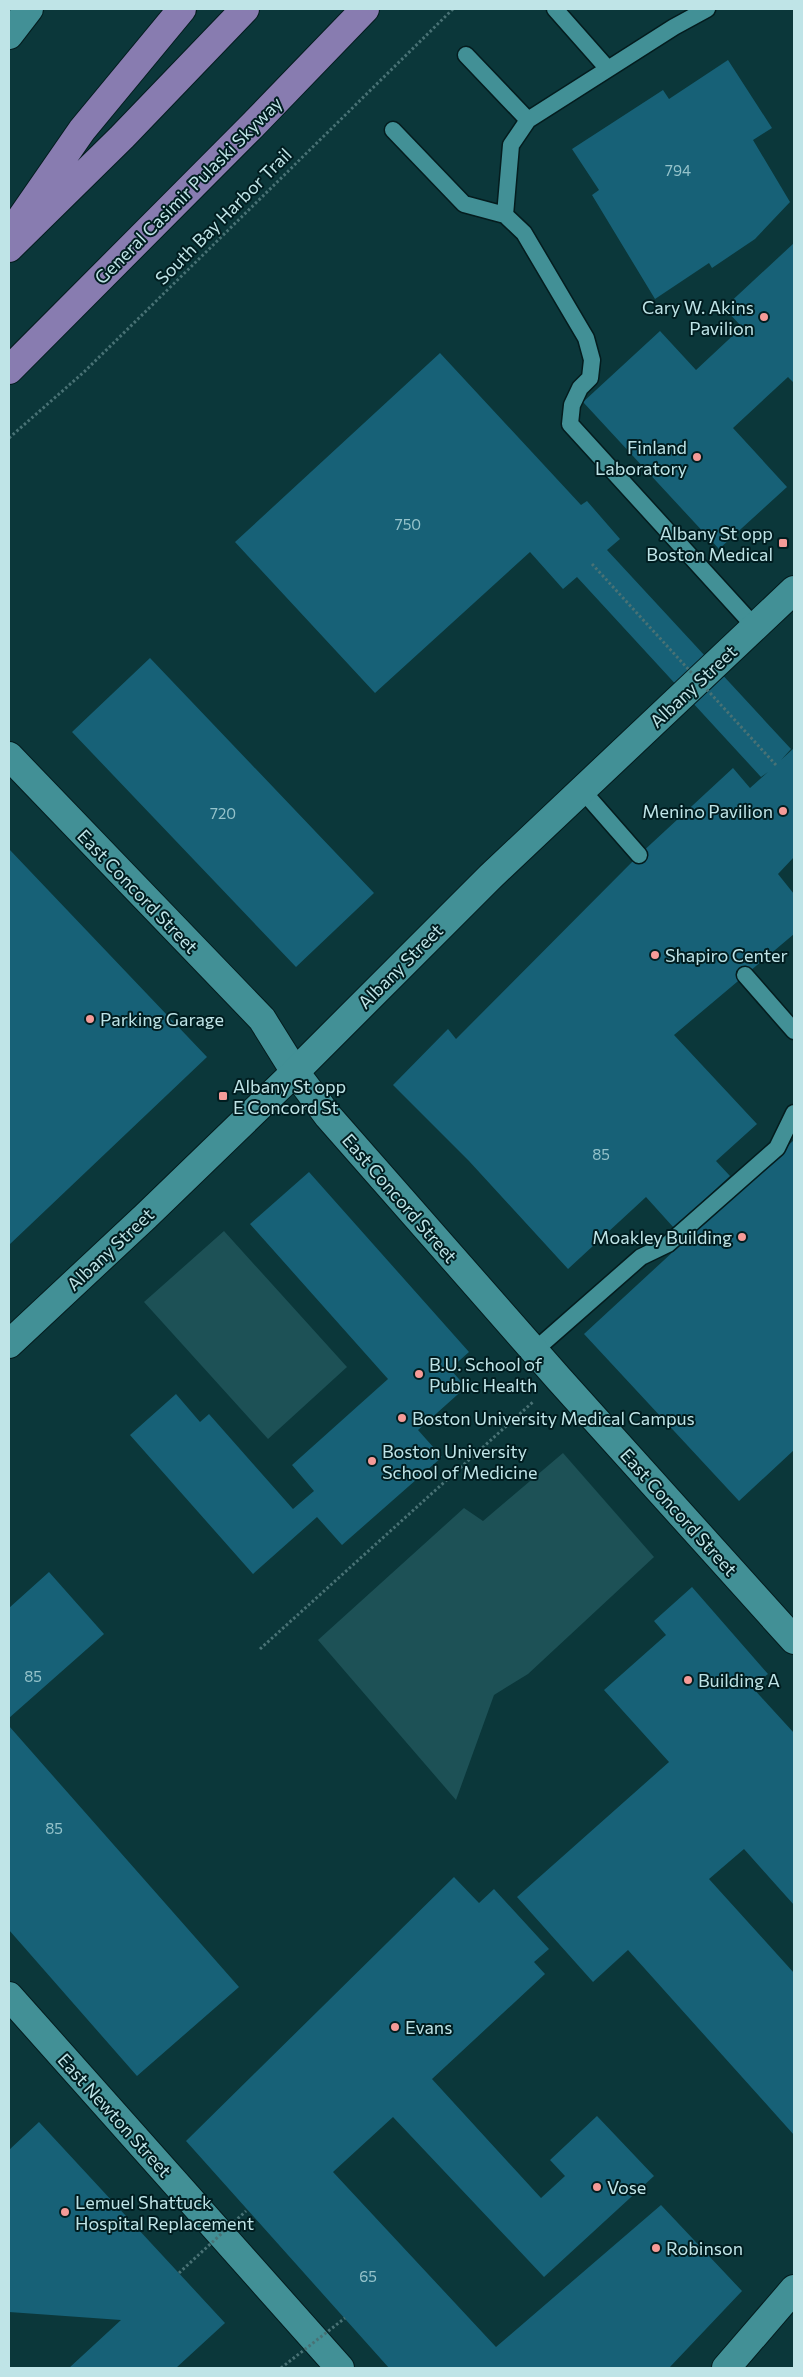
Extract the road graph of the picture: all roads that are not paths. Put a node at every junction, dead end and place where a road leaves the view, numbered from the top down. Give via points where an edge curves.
1 (29, 9) edge
2 (182, 9) edge
3 (245, 9) edge
4 (365, 9) edge
5 (555, 9) edge
6 (707, 9) edge
7 (689, 13) edge
8 (9, 35) edge
9 (466, 56) dead end
10 (608, 69) junction
11 (528, 120) junction
12 (393, 130) dead end
13 (505, 215) junction
14 (9, 236) edge
15 (9, 248) edge
16 (9, 370) edge
17 (794, 590) edge
18 (755, 627) junction
19 (9, 756) edge
20 (582, 790) junction
21 (639, 855) dead end
22 (745, 975) dead end
23 (794, 1031) edge
24 (295, 1072) junction
25 (794, 1113) edge
26 (9, 1344) edge
27 (535, 1350) junction
28 (794, 1640) edge
29 (9, 1996) edge
30 (794, 2289) edge
31 (340, 2368) edge
32 (726, 2368) edge

1 - 8 main road
2 - 14 main road via 82,130
3 - 15 main road
4 - 16 main road, General Casimir Pulaski Skyway
5 - 10 lane
6 - 7 lane
7 - 10 lane
9 - 11 lane
10 - 11 lane
11 - 13 lane via 510,145
12 - 13 lane via 464,204
13 - 18 lane via 524,233 586,338 592,360 590,378 580,388 572,405 570,424
17 - 18 main road, Albany Street
18 - 20 main road, Albany Street
19 - 24 main road, East Concord Street via 262,1019
20 - 21 lane
20 - 24 main road, Albany Street
22 - 23 lane
24 - 26 main road, Albany Street
24 - 27 main road, East Concord Street via 333,1122
25 - 27 lane via 777,1148 668,1244 641,1256
27 - 28 main road, East Concord Street
29 - 31 main road, East Newton Street
30 - 32 main road

